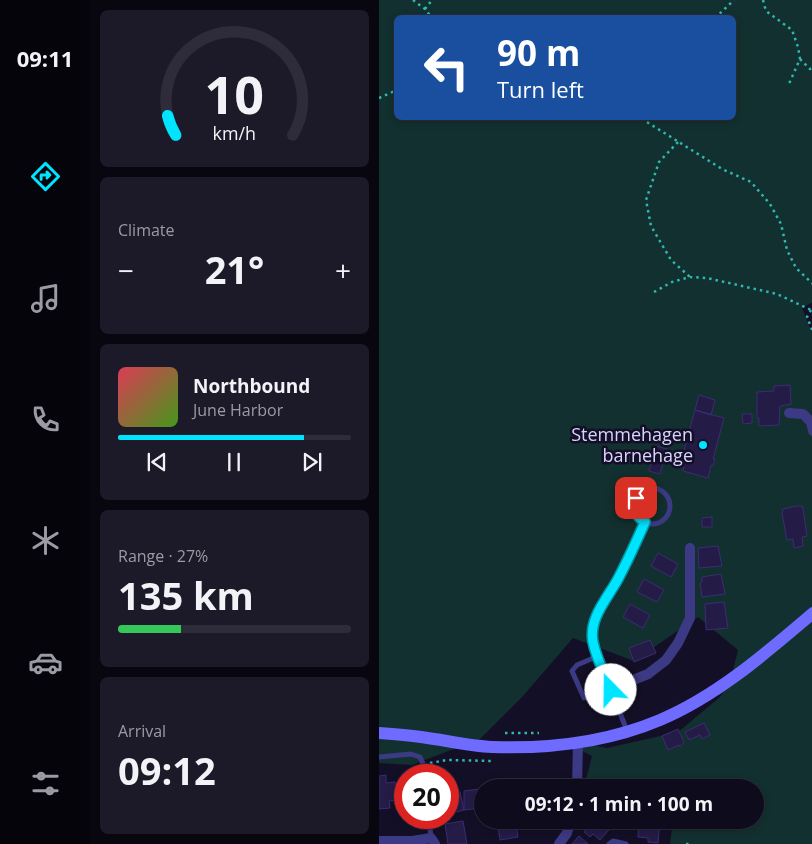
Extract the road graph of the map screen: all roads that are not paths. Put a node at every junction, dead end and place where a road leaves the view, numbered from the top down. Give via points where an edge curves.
1 (789, 413) dead end
2 (812, 431) edge
3 (645, 522) junction
4 (690, 548) dead end
5 (812, 613) edge
6 (597, 656) junction
7 (611, 690) junction
8 (584, 698) dead end
9 (627, 732) junction
10 (379, 733) edge
11 (578, 742) junction
12 (379, 757) edge
13 (423, 764) edge
14 (577, 779) edge
15 (568, 829) edge
16 (379, 841) edge
17 (433, 841) edge
18 (559, 844) edge
19 (609, 844) edge
20 (626, 844) edge

1 - 2 street via 803,414 811,422
3 - 3 lane via 636,515 636,498 649,488 660,490 670,505 666,516 657,523
3 - 6 lane via 620,577 594,621 593,642
4 - 7 street via 690,618 678,643 666,660 647,674
5 - 9 main road via 711,692 661,720
6 - 7 lane
6 - 8 lane via 577,665 572,671
7 - 9 lane
9 - 11 main road
10 - 11 main road via 491,747
11 - 14 street
12 - 13 lane via 411,754 420,757
15 - 18 street
16 - 17 street
19 - 20 lane via 613,841

